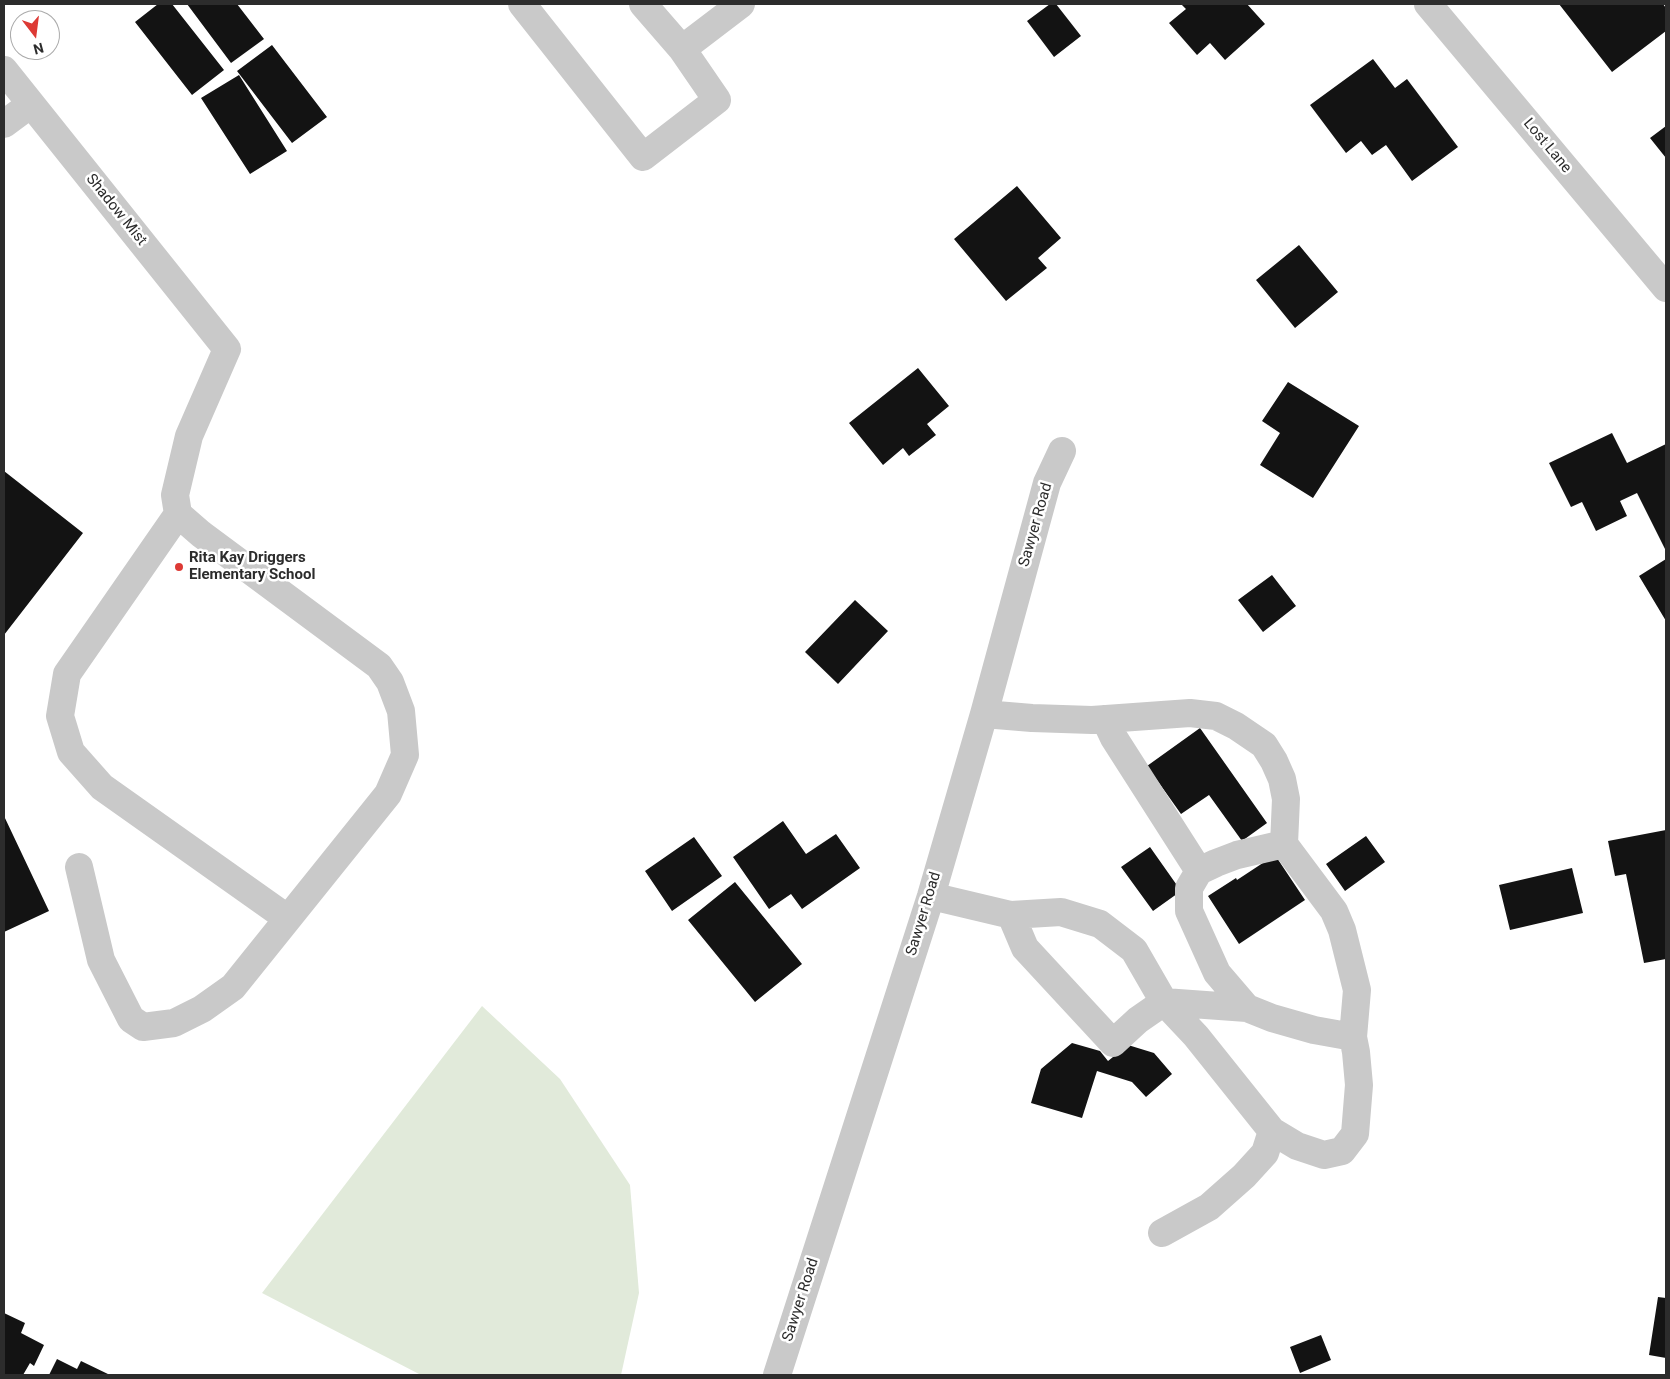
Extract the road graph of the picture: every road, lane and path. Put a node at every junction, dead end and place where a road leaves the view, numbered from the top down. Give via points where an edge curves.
1 (522, 4) edge
2 (643, 4) edge
3 (741, 4) edge
4 (1428, 4) edge
5 (682, 49) junction
6 (4, 70) edge
7 (31, 104) junction
8 (4, 124) edge
9 (1666, 288) edge
10 (1062, 451) dead end
11 (178, 514) junction
12 (984, 714) junction
13 (1105, 719) junction
14 (1284, 844) junction
15 (79, 867) dead end
16 (1199, 871) junction
17 (931, 896) junction
18 (1011, 915) junction
19 (287, 918) junction
20 (1164, 1002) junction
21 (1247, 1008) junction
22 (1353, 1037) junction
23 (1272, 1131) junction
24 (1162, 1233) dead end
25 (777, 1375) edge

1 - 5 street via 643,157 717,100
2 - 5 street
3 - 5 street
4 - 9 street, Lost Lane
6 - 7 street, Shadow Mist
7 - 8 street
7 - 11 street, Shadow Mist via 227,349 189,436 175,495
10 - 12 street, Sawyer Road via 1046,483
11 - 19 street via 67,674 60,716 71,752 102,787
11 - 19 street via 379,666 390,682 401,711 405,755 388,794
12 - 13 street
12 - 17 street, Sawyer Road
13 - 14 street via 1190,714 1216,716 1264,745 1282,779 1286,799
13 - 16 street
14 - 16 street via 1237,855
14 - 22 street via 1334,911 1342,930 1357,990
15 - 19 street via 101,960 131,1019 143,1027 174,1022 202,1009 233,987
16 - 21 street via 1189,888 1189,911 1217,973
17 - 18 street
17 - 25 street, Sawyer Road
18 - 20 street via 1061,912 1100,924 1134,950
18 - 20 street via 1025,948 1113,1043
20 - 21 street
20 - 23 street via 1196,1036
21 - 22 street via 1306,1028
22 - 23 street via 1359,1085 1355,1134 1342,1152 1324,1155 1297,1146
23 - 24 street via 1265,1153 1244,1176 1209,1207

